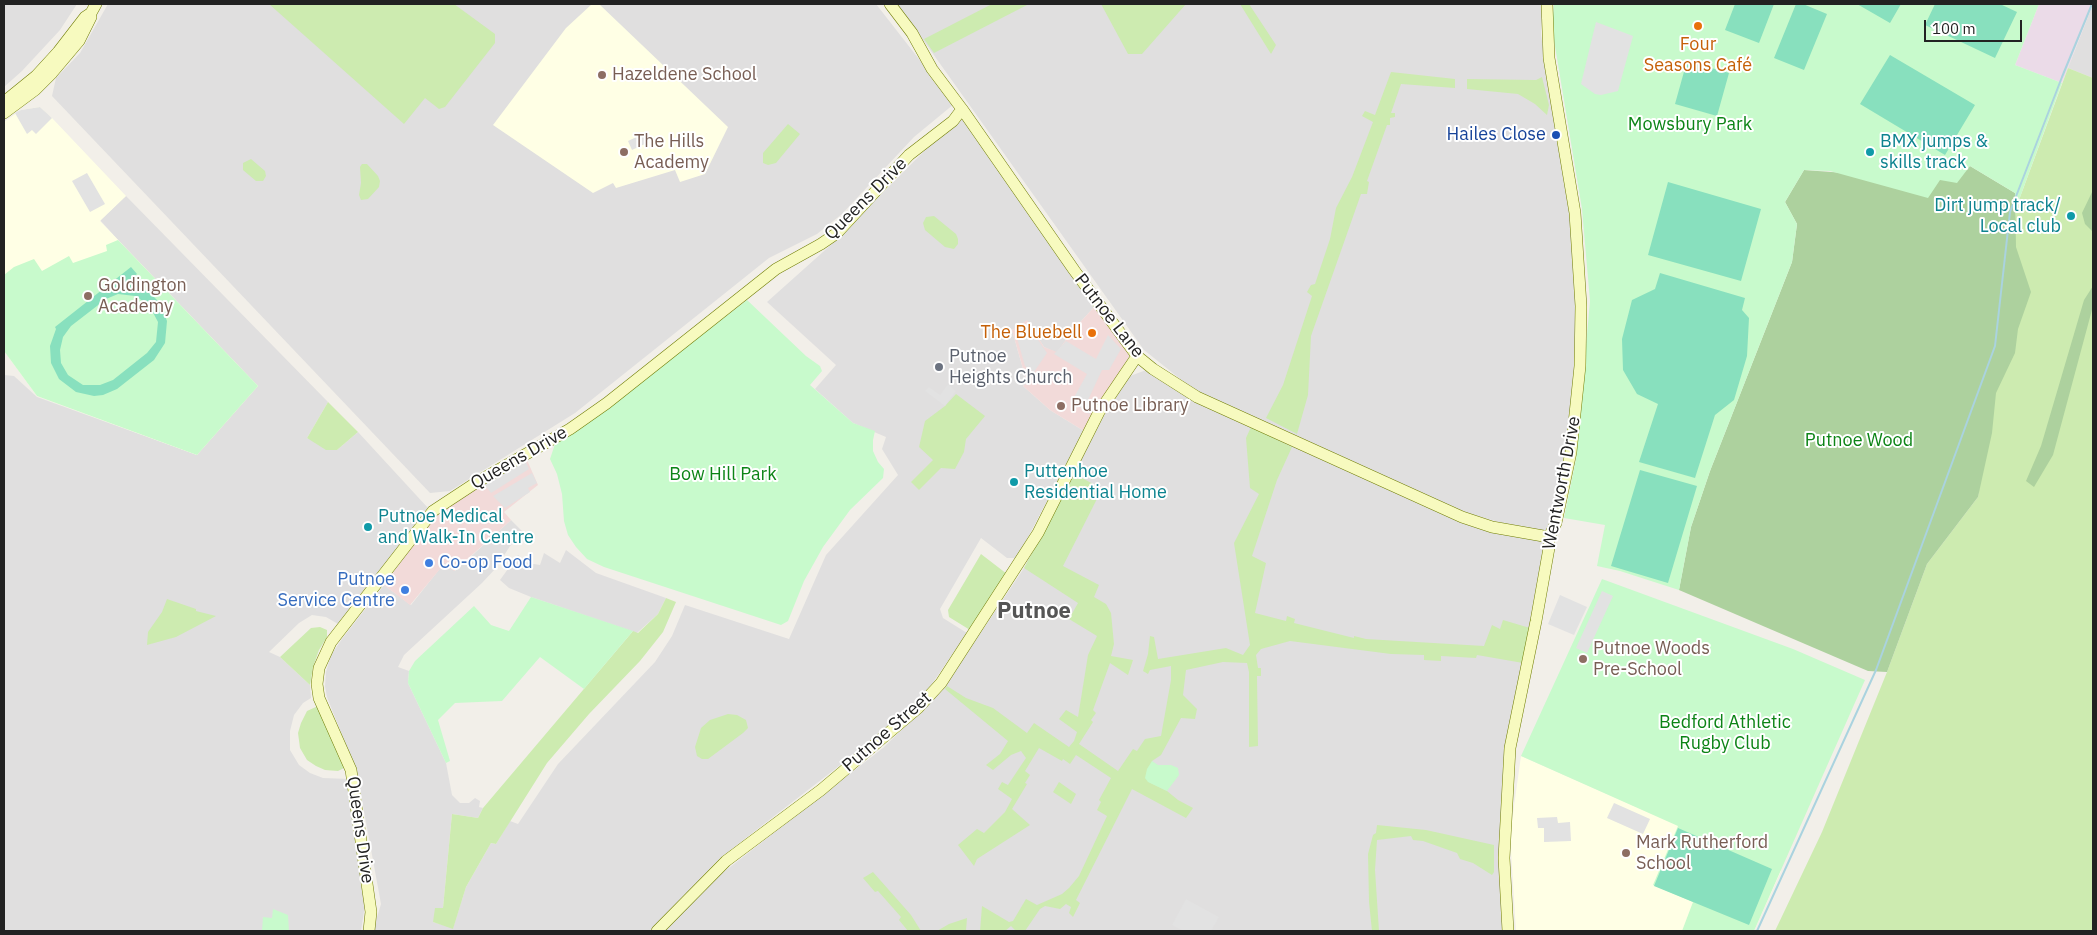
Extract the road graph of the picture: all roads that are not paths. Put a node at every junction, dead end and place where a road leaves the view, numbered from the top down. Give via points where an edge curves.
1 (890, 4) edge
2 (1546, 4) edge
3 (94, 8) edge
4 (4, 102) edge
5 (962, 109) junction
6 (4, 113) edge
7 (1137, 356) junction
8 (1549, 537) junction
9 (369, 931) edge
10 (656, 931) edge
11 (1508, 931) edge

1 - 5 street, Putnoe Lane
2 - 8 street, Wentworth Drive via 1549,58 1575,213 1581,306 1580,366 1571,452 1556,524
3 - 4 street via 36,76
3 - 6 street via 91,20 70,52 35,90
5 - 7 street, Putnoe Lane
5 - 9 street, Queens Drive via 952,121 909,155 837,232 776,269 570,429 433,511 331,642 319,668 317,684 319,698 351,770 371,912
7 - 8 street, Putnoe Lane via 1197,397 1462,517 1492,527
7 - 10 street, Putnoe Street via 1099,412 1038,533 941,683 918,708 820,790 726,861
8 - 11 street, Wentworth Drive via 1510,748 1504,858

